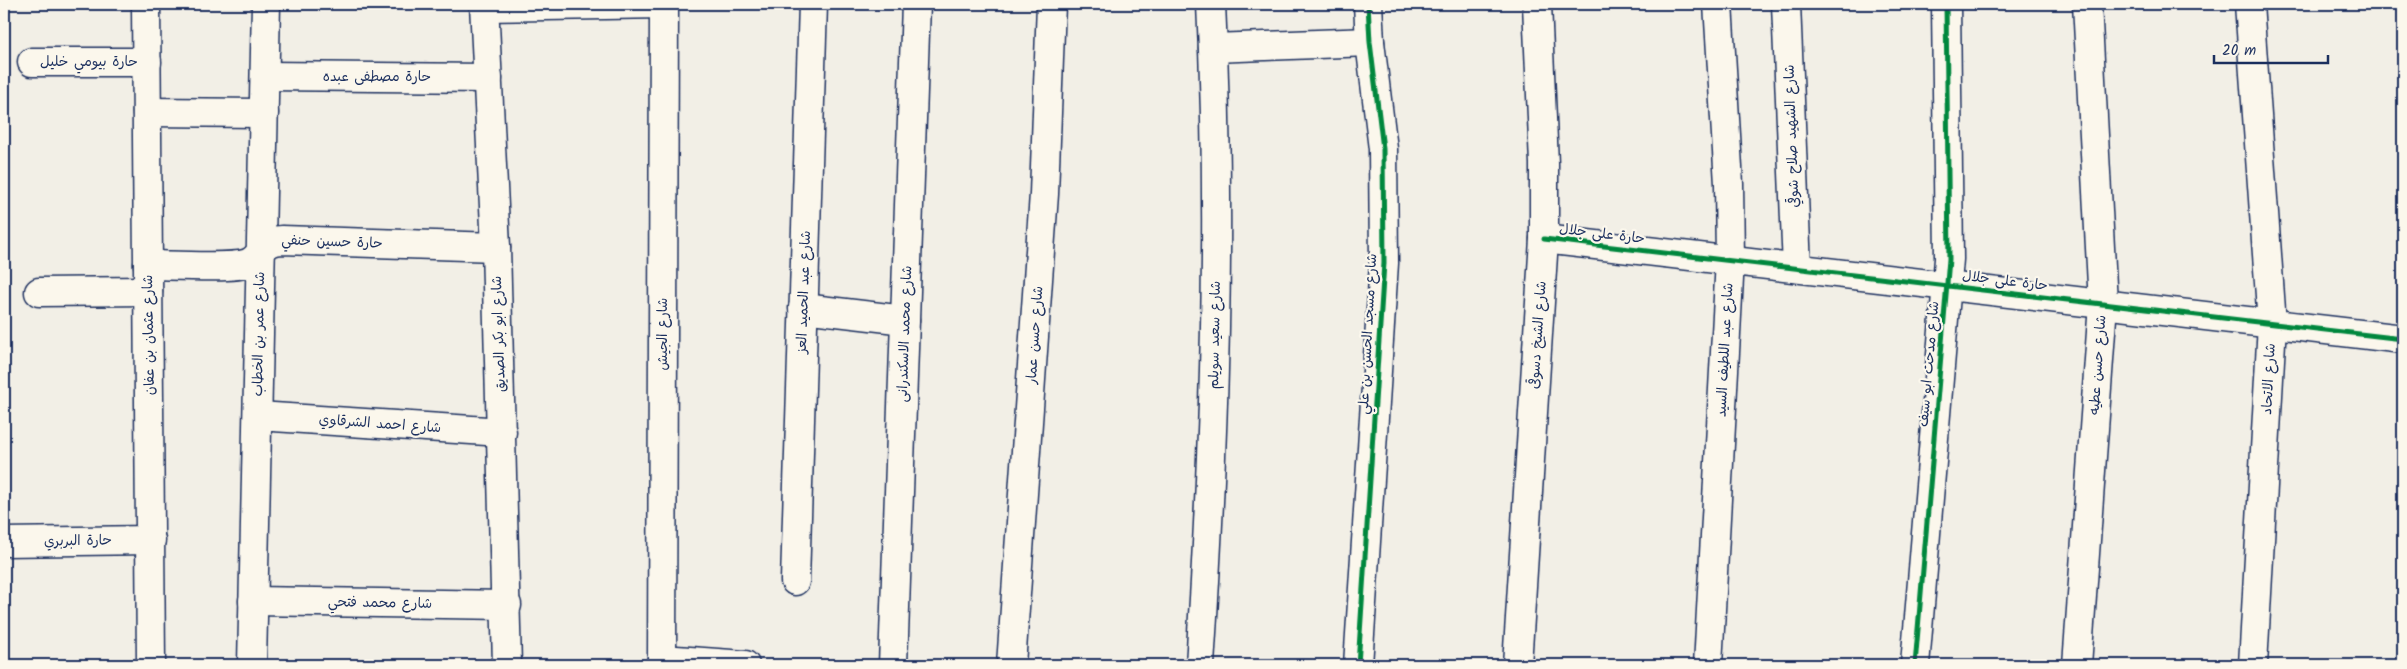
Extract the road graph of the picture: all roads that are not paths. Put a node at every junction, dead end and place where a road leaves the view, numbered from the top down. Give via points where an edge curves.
1 (146, 4) edge
2 (266, 4) edge
3 (664, 4) edge
4 (812, 4) edge
5 (916, 4) edge
6 (1051, 4) edge
7 (1211, 4) edge
8 (1368, 4) edge
9 (1537, 4) edge
10 (1718, 4) edge
11 (1786, 4) edge
12 (1946, 4) edge
13 (2087, 4) edge
14 (2249, 4) edge
15 (484, 5) edge
16 (1370, 42) junction
17 (1213, 48) junction
18 (32, 62) dead end
19 (147, 62) junction
20 (265, 76) junction
21 (488, 78) junction
22 (146, 112) junction
23 (264, 113) junction
24 (1544, 239) junction
25 (496, 247) junction
26 (260, 250) junction
27 (1730, 260) junction
28 (1797, 268) junction
29 (148, 278) junction
30 (1948, 286) junction
31 (39, 292) dead end
32 (2102, 304) junction
33 (803, 308) junction
34 (905, 320) junction
35 (2272, 324) junction
36 (2403, 339) edge
37 (258, 416) junction
38 (502, 432) junction
39 (151, 540) junction
40 (4, 542) edge
41 (795, 581) dead end
42 (253, 601) junction
43 (507, 605) junction
44 (662, 662) edge
45 (151, 665) edge
46 (252, 665) edge
47 (507, 665) edge
48 (745, 665) edge
49 (893, 665) edge
50 (1011, 665) edge
51 (1200, 665) edge
52 (1358, 665) edge
53 (1517, 665) edge
54 (1708, 665) edge
55 (1915, 665) edge
56 (2077, 665) edge
57 (2253, 665) edge

1 - 19 street, شارع عثمان بن عفان
2 - 20 street, شارع عمر بن الخطاب
3 - 15 street
3 - 44 street, شارع الجيش
4 - 33 street, شارع عبد الحميد العز
5 - 34 street, شارع محمد الاسكندرانى
6 - 50 street, شارع حسن عمار via 1044,194
7 - 17 street, شارع سعيد سويلم
8 - 16 street, شارع مسجد الحسن بن علي
9 - 24 street, شارع الشيخ دسوقى
10 - 27 street, شارع عبد اللطيف السيد via 1730,200
11 - 28 street, شارع الشهيد صلاح شوقي
12 - 30 street, شارع مدحت ابو سيف
13 - 32 street, شارع حسن عطيه
14 - 35 street, شارع الاتحاد
15 - 21 street, شارع ابو بكر الصديق
16 - 17 street
16 - 52 street, شارع مسجد الحسن بن علي via 1383,149 1384,264
17 - 51 street, شارع سعيد سويلم via 1217,156 1216,290
18 - 19 street, حارة بيومي خليل
19 - 22 street, شارع عثمان بن عفان
20 - 21 street, حارة مصطفى عبده
20 - 23 street, شارع عمر بن الخطاب
21 - 25 street, شارع ابو بكر الصديق
22 - 23 street
22 - 29 street, شارع عثمان بن عفان
23 - 26 street, شارع عمر بن الخطاب
24 - 27 street, حارة على جلال
24 - 53 street, شارع الشيخ دسوقى
25 - 26 street, حارة حسين حنفي via 282,240 266,244
25 - 38 street, شارع ابو بكر الصديق
26 - 29 street, حارة حسين حنفي via 255,258 240,265
26 - 37 street, شارع عمر بن الخطاب
27 - 28 street, حارة على جلال
27 - 54 street, شارع عبد اللطيف السيد
28 - 30 street, حارة على جلال
29 - 31 street, حارة حسين حنفي
29 - 39 street, شارع عثمان بن عفان
30 - 32 street, حارة على جلال
30 - 55 street, شارع مدحت ابو سيف
32 - 35 street, حارة على جلال
32 - 56 street, شارع حسن عطيه
33 - 34 street
33 - 41 street, شارع عبد الحميد العز
34 - 49 street, شارع محمد الاسكندرانى
35 - 36 street, حارة على جلال
35 - 57 street, شارع الاتحاد
37 - 38 street, شارع احمد الشرقاوي
37 - 42 street, شارع عمر بن الخطاب
38 - 43 street, شارع ابو بكر الصديق
39 - 40 street, حارة البربري
39 - 45 street, شارع عثمان بن عفان
42 - 43 street, شارع محمد فتحي
42 - 46 street, شارع عمر بن الخطاب
43 - 47 street, شارع ابو بكر الصديق
44 - 48 street

